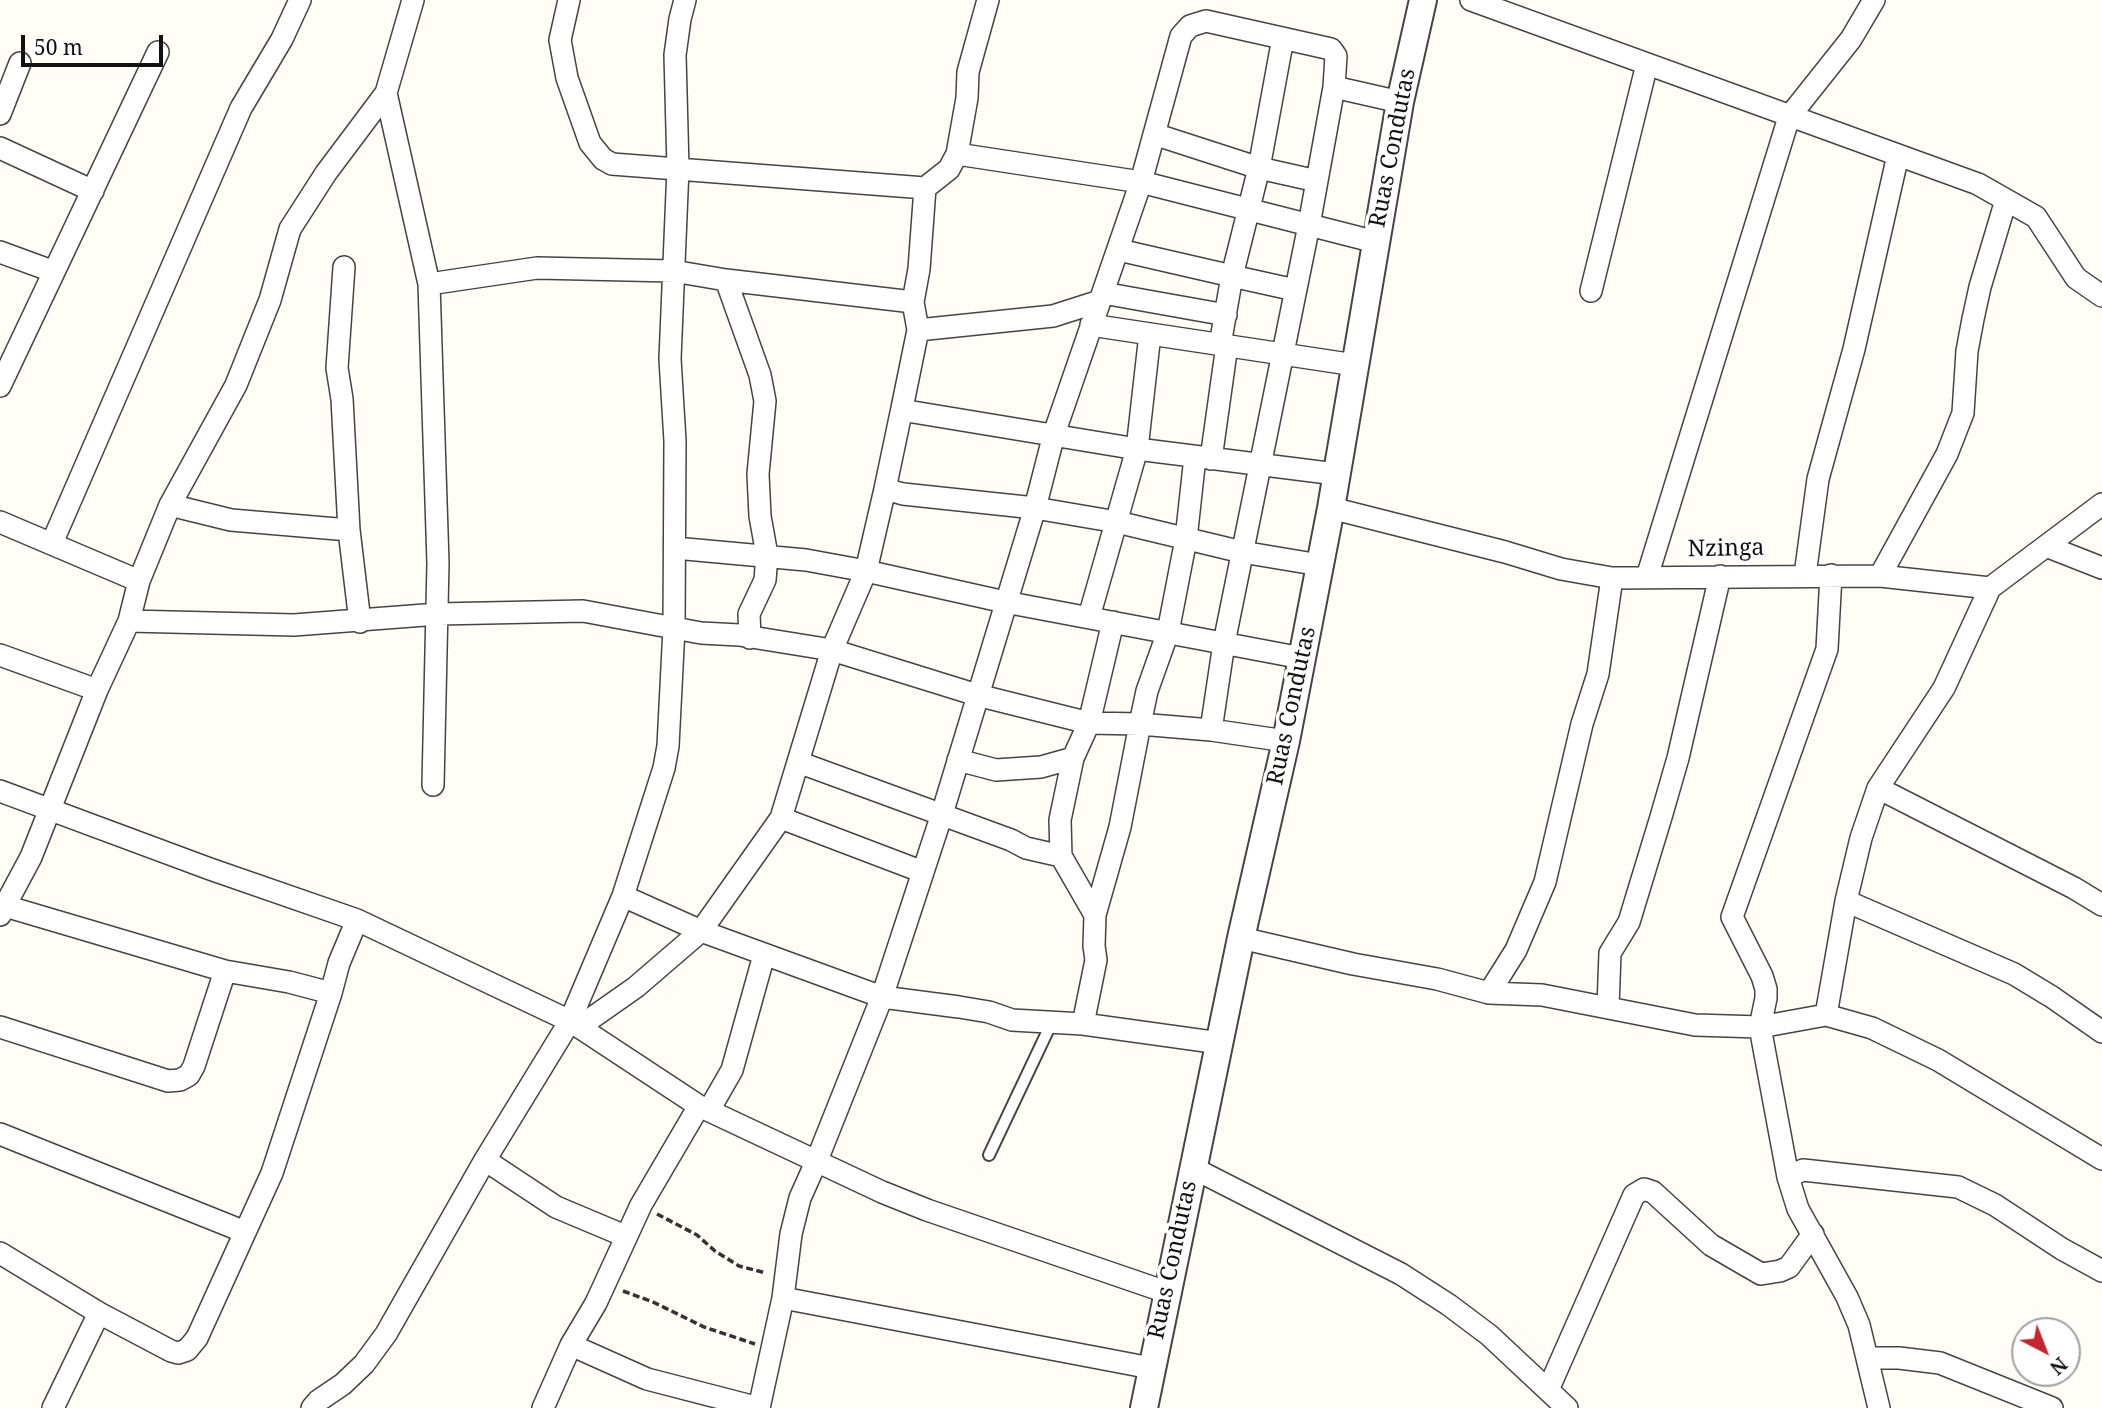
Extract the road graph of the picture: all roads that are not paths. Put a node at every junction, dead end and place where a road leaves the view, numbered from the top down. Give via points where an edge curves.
1 (300, 0) edge
2 (413, 0) edge
3 (569, 0) edge
4 (685, 0) edge
5 (988, 0) edge
6 (1423, 0) edge
7 (1471, 0) edge
8 (1874, 0) edge
9 (1283, 38) junction
10 (158, 52) dead end
11 (20, 63) dead end
12 (1647, 64) junction
13 (1334, 87) junction
14 (386, 93) junction
15 (1400, 102) junction
16 (0, 114) edge
17 (1789, 117) junction
18 (1154, 134) junction
19 (0, 148) edge
20 (957, 154) junction
21 (1898, 155) junction
22 (678, 168) junction
23 (1259, 168) junction
24 (1317, 181) junction
25 (1141, 182) junction
26 (925, 188) junction
27 (93, 191) junction
28 (2006, 200) junction
29 (1247, 211) junction
30 (1309, 225) junction
31 (1376, 242) junction
32 (1119, 250) junction
33 (0, 251) edge
34 (344, 267) dead end
35 (52, 271) junction
36 (673, 271) junction
37 (1232, 276) junction
38 (726, 280) junction
39 (429, 284) junction
40 (1295, 290) junction
41 (1591, 291) dead end
42 (2102, 296) edge
43 (1101, 297) junction
44 (913, 302) junction
45 (1226, 316) junction
46 (1091, 325) junction
47 (918, 330) junction
48 (1150, 334) junction
49 (1224, 345) junction
50 (1282, 354) junction
51 (1355, 365) junction
52 (0, 386) edge
53 (901, 413) junction
54 (1054, 434) junction
55 (1137, 449) junction
56 (1203, 458) junction
57 (1259, 465) junction
58 (1336, 474) junction
59 (885, 489) junction
60 (2102, 504) edge
61 (170, 505) junction
62 (1035, 508) junction
63 (1331, 508) junction
64 (0, 522) edge
65 (1117, 522) junction
66 (349, 530) junction
67 (1186, 539) junction
68 (52, 543) junction
69 (2046, 546) junction
70 (675, 548) junction
71 (1242, 552) junction
72 (767, 555) junction
73 (1320, 565) junction
74 (2102, 568) edge
75 (866, 571) junction
76 (1805, 575) junction
77 (1831, 575) junction
78 (1720, 576) junction
79 (1880, 576) junction
80 (1647, 577) junction
81 (1612, 578) junction
82 (139, 581) junction
83 (1990, 588) junction
84 (1005, 602) junction
85 (438, 614) junction
86 (1089, 617) junction
87 (129, 621) junction
88 (360, 622) junction
89 (1113, 622) junction
90 (674, 628) junction
91 (1168, 632) junction
92 (750, 638) junction
93 (1224, 643) junction
94 (832, 650) junction
95 (0, 655) edge
96 (1302, 658) junction
97 (97, 690) junction
98 (977, 695) junction
99 (1089, 723) junction
100 (1140, 724) junction
101 (1211, 730) junction
102 (1286, 741) junction
103 (1073, 758) junction
104 (958, 760) junction
105 (798, 762) junction
106 (433, 785) dead end
107 (1878, 788) junction
108 (0, 791) edge
109 (51, 808) junction
110 (942, 814) junction
111 (781, 818) junction
112 (1061, 856) junction
113 (923, 872) junction
114 (623, 897) junction
115 (1846, 901) junction
116 (2102, 905) edge
117 (3, 910) edge
118 (1095, 915) junction
119 (357, 920) junction
120 (701, 931) junction
121 (1241, 939) junction
122 (764, 955) junction
123 (225, 971) junction
124 (331, 993) junction
125 (1489, 993) junction
126 (882, 997) junction
127 (1608, 1007) junction
128 (1826, 1015) junction
129 (1052, 1022) junction
130 (574, 1024) junction
131 (1083, 1024) junction
132 (0, 1027) edge
133 (1760, 1027) junction
134 (2102, 1032) edge
135 (1220, 1043) junction
136 (704, 1108) junction
137 (0, 1134) edge
138 (989, 1155) dead end
139 (2102, 1159) edge
140 (485, 1160) junction
141 (817, 1160) junction
142 (1193, 1168) junction
143 (1788, 1177) junction
144 (245, 1232) junction
145 (1813, 1234) junction
146 (625, 1236) junction
147 (0, 1253) edge
148 (2102, 1271) edge
149 (784, 1288) junction
150 (1166, 1293) junction
151 (99, 1313) junction
152 (571, 1345) junction
153 (1868, 1358) junction
154 (1151, 1368) junction
155 (1548, 1390) junction
156 (322, 1406) edge
157 (1565, 1407) edge
158 (53, 1408) edge
159 (543, 1408) edge
160 (759, 1408) edge
161 (1144, 1408) edge
162 (1879, 1408) edge
163 (2052, 1408) edge

1 - 68 street via 241,108
2 - 14 street
3 - 22 street via 560,40 562,57 590,143 612,164
4 - 22 street via 676,55
5 - 20 street via 968,72
6 - 15 street, Ruas Condutas
7 - 12 street
8 - 17 street via 1851,39
9 - 13 street via 1334,51
9 - 18 street via 1206,21 1190,26 1181,36
9 - 23 street
10 - 27 street
11 - 16 street
12 - 17 street
12 - 41 street
13 - 15 street
13 - 24 street
14 - 39 street
14 - 61 street via 290,229 270,300 236,386
15 - 31 street, Ruas Condutas
17 - 21 street
17 - 80 street
18 - 23 street
18 - 25 street
19 - 27 street
20 - 25 street
20 - 26 street via 949,169
21 - 28 street via 1978,184
21 - 76 street via 1854,349 1818,480
22 - 26 street
22 - 36 street
23 - 24 street
23 - 29 street
24 - 30 street
25 - 29 street
25 - 32 street
26 - 44 street
27 - 35 street
28 - 42 street via 2036,217 2076,278
28 - 79 street via 1973,319 1963,413 1947,454
29 - 30 street
29 - 37 street
30 - 31 street
30 - 40 street
31 - 51 street, Ruas Condutas
32 - 37 street
32 - 43 street
33 - 35 street
34 - 66 street via 337,368
35 - 52 street
36 - 38 street
36 - 39 street via 537,268
36 - 70 street via 670,359
37 - 40 street
37 - 45 street
38 - 44 street
38 - 72 street via 764,390 758,474
39 - 85 street
40 - 50 street
43 - 45 street
43 - 46 street
43 - 47 street via 1053,316
44 - 47 street
45 - 49 street
46 - 48 street
46 - 54 street
47 - 53 street
48 - 49 street
48 - 55 street
49 - 50 street
49 - 56 street
50 - 51 street
50 - 57 street
51 - 58 street, Ruas Condutas
53 - 54 street
53 - 59 street
54 - 55 street
54 - 62 street
55 - 56 street
55 - 65 street
56 - 57 street
56 - 67 street
57 - 58 street
57 - 71 street
58 - 63 street, Ruas Condutas
59 - 62 street
59 - 75 street
60 - 69 street
61 - 66 street via 231,520
61 - 82 street
62 - 65 street
62 - 84 street
63 - 73 street, Ruas Condutas
63 - 81 street, Nzinga via 1561,569
64 - 68 street
65 - 67 street
65 - 86 street
66 - 88 street
67 - 71 street
67 - 91 street
68 - 82 street
69 - 74 street
69 - 83 street
70 - 72 street
70 - 90 street
71 - 73 street
71 - 93 street
72 - 75 street
72 - 92 street via 765,580 749,614
73 - 96 street, Ruas Condutas
75 - 84 street
75 - 94 street
76 - 77 street, Nzinga
76 - 78 street, Nzinga
77 - 79 street, Nzinga
77 - 133 street via 1827,649 1732,917 1766,989
78 - 80 street, Nzinga
78 - 127 street via 1665,805 1629,922 1610,953
79 - 83 street, Nzinga
80 - 81 street, Nzinga
81 - 125 street via 1598,674 1545,882 1516,950
82 - 87 street
83 - 107 street via 1944,688
84 - 86 street
84 - 98 street
85 - 88 street
85 - 90 street via 583,611
85 - 106 street
86 - 89 street
87 - 88 street
87 - 97 street
89 - 91 street
89 - 99 street
90 - 92 street
90 - 114 street via 667,756
91 - 93 street
91 - 100 street
92 - 94 street
93 - 96 street
93 - 101 street
94 - 98 street
94 - 105 street
95 - 97 street
96 - 102 street, Ruas Condutas
97 - 109 street
98 - 99 street
98 - 104 street
99 - 100 street
99 - 103 street
100 - 101 street
100 - 118 street via 1120,827
101 - 102 street
102 - 121 street, Ruas Condutas
103 - 104 street via 1041,767 996,771
103 - 112 street via 1060,820
104 - 110 street
105 - 110 street
105 - 111 street
107 - 115 street
107 - 116 street
108 - 109 street
109 - 117 street
109 - 119 street
110 - 112 street via 1026,848
110 - 113 street
111 - 113 street
111 - 120 street
112 - 118 street
113 - 126 street
114 - 120 street
114 - 130 street
115 - 128 street
115 - 134 street via 2014,974
117 - 123 street
118 - 131 street via 1096,960
119 - 124 street
119 - 130 street
120 - 122 street
120 - 130 street via 636,986
121 - 125 street
121 - 135 street, Ruas Condutas
122 - 126 street
122 - 136 street via 732,1070
123 - 124 street
123 - 132 street via 194,1066 180,1080 168,1081
124 - 144 street via 272,1173
125 - 127 street via 1542,995
126 - 129 street via 1012,1020
126 - 141 street
127 - 133 street via 1695,1025
128 - 133 street
128 - 139 street via 1872,1028 1937,1059
129 - 131 street
129 - 138 lane
130 - 136 street
130 - 140 street
131 - 135 street
133 - 143 street
135 - 142 street, Ruas Condutas
136 - 141 street
136 - 146 street
137 - 144 street
140 - 146 street via 556,1207
140 - 156 street via 386,1334
141 - 149 street via 794,1215
141 - 150 street via 927,1210
142 - 150 street, Ruas Condutas
142 - 155 street via 1430,1292 1489,1335
143 - 145 street via 1798,1209
143 - 148 street via 1803,1170 1958,1187
144 - 151 street via 197,1338 187,1350 171,1351
145 - 153 street via 1847,1297
145 - 155 street via 1789,1267 1761,1273 1711,1245 1644,1189 1634,1195
146 - 152 street via 605,1285
147 - 151 street
149 - 154 street
149 - 160 street
150 - 154 street, Ruas Condutas
151 - 158 street
152 - 159 street
152 - 160 street via 647,1379
153 - 162 street
153 - 163 street via 1940,1363
154 - 161 street, Ruas Condutas
155 - 157 street

